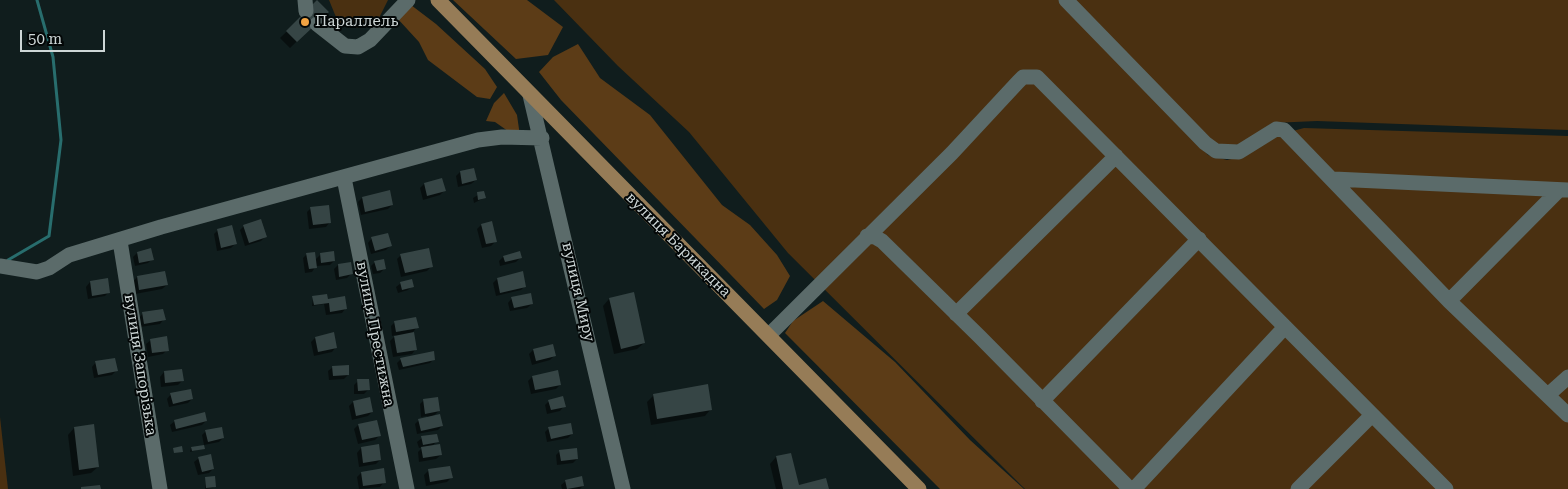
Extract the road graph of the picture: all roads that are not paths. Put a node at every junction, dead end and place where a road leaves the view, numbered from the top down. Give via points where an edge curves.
1 (408, 0) edge
2 (438, 0) edge
3 (1066, 0) edge
4 (317, 24) dead end
5 (530, 95) junction
6 (542, 138) junction
7 (1116, 156) junction
8 (344, 178) junction
9 (1334, 179) junction
10 (1564, 190) edge
11 (868, 236) junction
12 (1199, 239) junction
13 (120, 241) junction
14 (0, 266) edge
15 (1449, 301) junction
16 (956, 314) junction
17 (1284, 328) junction
18 (769, 335) junction
19 (1568, 377) edge
20 (1549, 394) junction
21 (1042, 401) junction
22 (1568, 414) edge
23 (1372, 415) junction
24 (160, 489) edge
25 (407, 489) edge
26 (623, 489) edge
27 (920, 489) edge
28 (1132, 489) edge
29 (1298, 489) edge
30 (1446, 489) edge

1 - 4 street via 370,40 358,46 346,46
2 - 5 main road, вулиця Барикадна
3 - 9 street via 1216,151 1238,152 1276,129 1284,130
5 - 6 street, вулиця Миру
5 - 18 main road, вулиця Барикадна
6 - 8 street via 478,140
6 - 26 street, вулиця Миру
7 - 11 street via 1037,77 1023,77 952,154
7 - 12 street
7 - 16 street
8 - 13 street via 288,191
8 - 25 street, вулиця Престижна
9 - 10 street
9 - 15 street
10 - 15 street
11 - 16 street via 882,241
11 - 18 street
12 - 17 street
12 - 21 street
13 - 14 street via 69,255 37,272
13 - 24 street, вулиця Запорізька
15 - 20 street
16 - 21 street
17 - 23 street
17 - 28 street
18 - 27 main road, вулиця Барикадна
19 - 20 street
20 - 22 street
21 - 28 street
23 - 29 street
23 - 30 street

